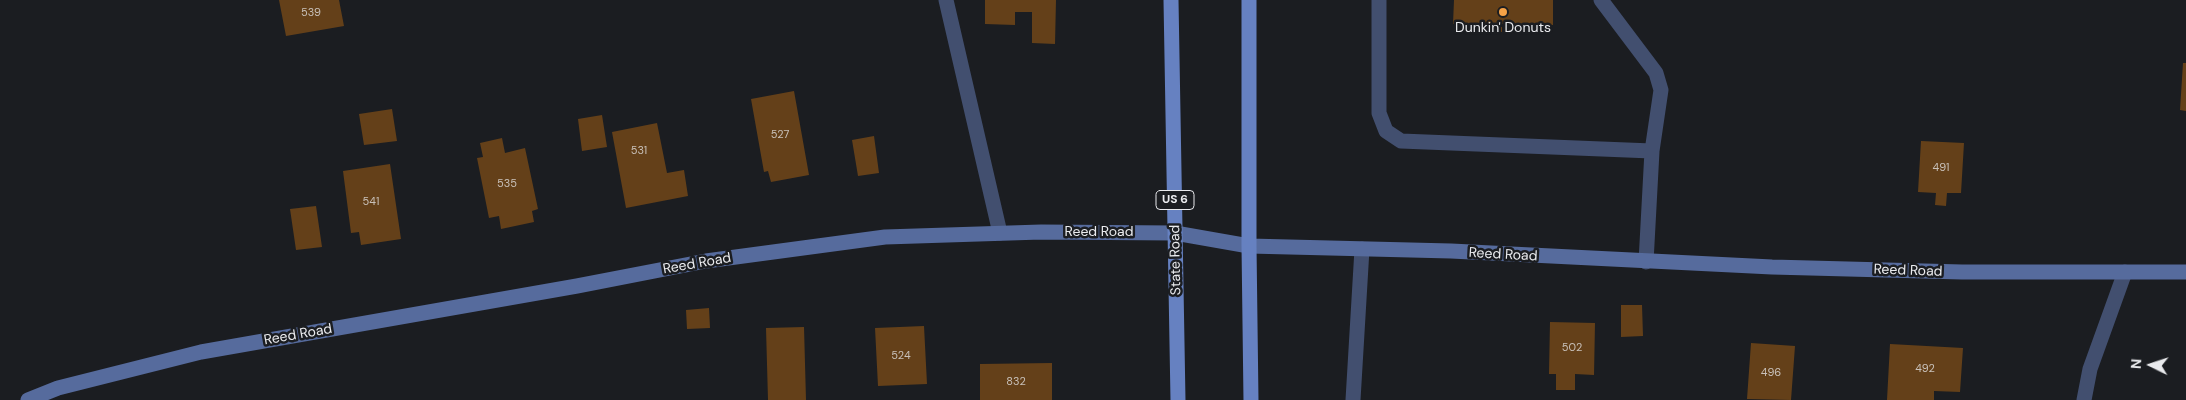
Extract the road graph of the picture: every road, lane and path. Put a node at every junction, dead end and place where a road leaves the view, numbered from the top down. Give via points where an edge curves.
1 (946, 0) edge
2 (1171, 0) edge
3 (1249, 0) edge
4 (1379, 0) edge
5 (1601, 0) edge
6 (1652, 151) junction
7 (1000, 233) junction
8 (1175, 233) junction
9 (1249, 246) junction
10 (1362, 249) junction
11 (1646, 262) junction
12 (2125, 272) junction
13 (2186, 272) edge
14 (1353, 398) edge
15 (28, 400) edge
16 (1178, 400) edge
17 (1252, 400) edge
18 (2084, 400) edge

1 - 7 lane
2 - 8 main road, State Road / US 6
3 - 9 main road
4 - 6 lane via 1379,113 1386,131 1401,141
5 - 6 lane via 1656,73 1661,90
6 - 11 lane
7 - 8 street, Reed Road
7 - 15 street, Reed Road via 885,237 706,261 200,352 66,386
8 - 9 street, Reed Road
8 - 16 main road, State Road / US 6
9 - 10 street, Reed Road
9 - 17 main road
10 - 11 street, Reed Road
10 - 14 lane
11 - 12 street, Reed Road via 1962,272
12 - 13 street, Reed Road
12 - 18 lane via 2090,369

